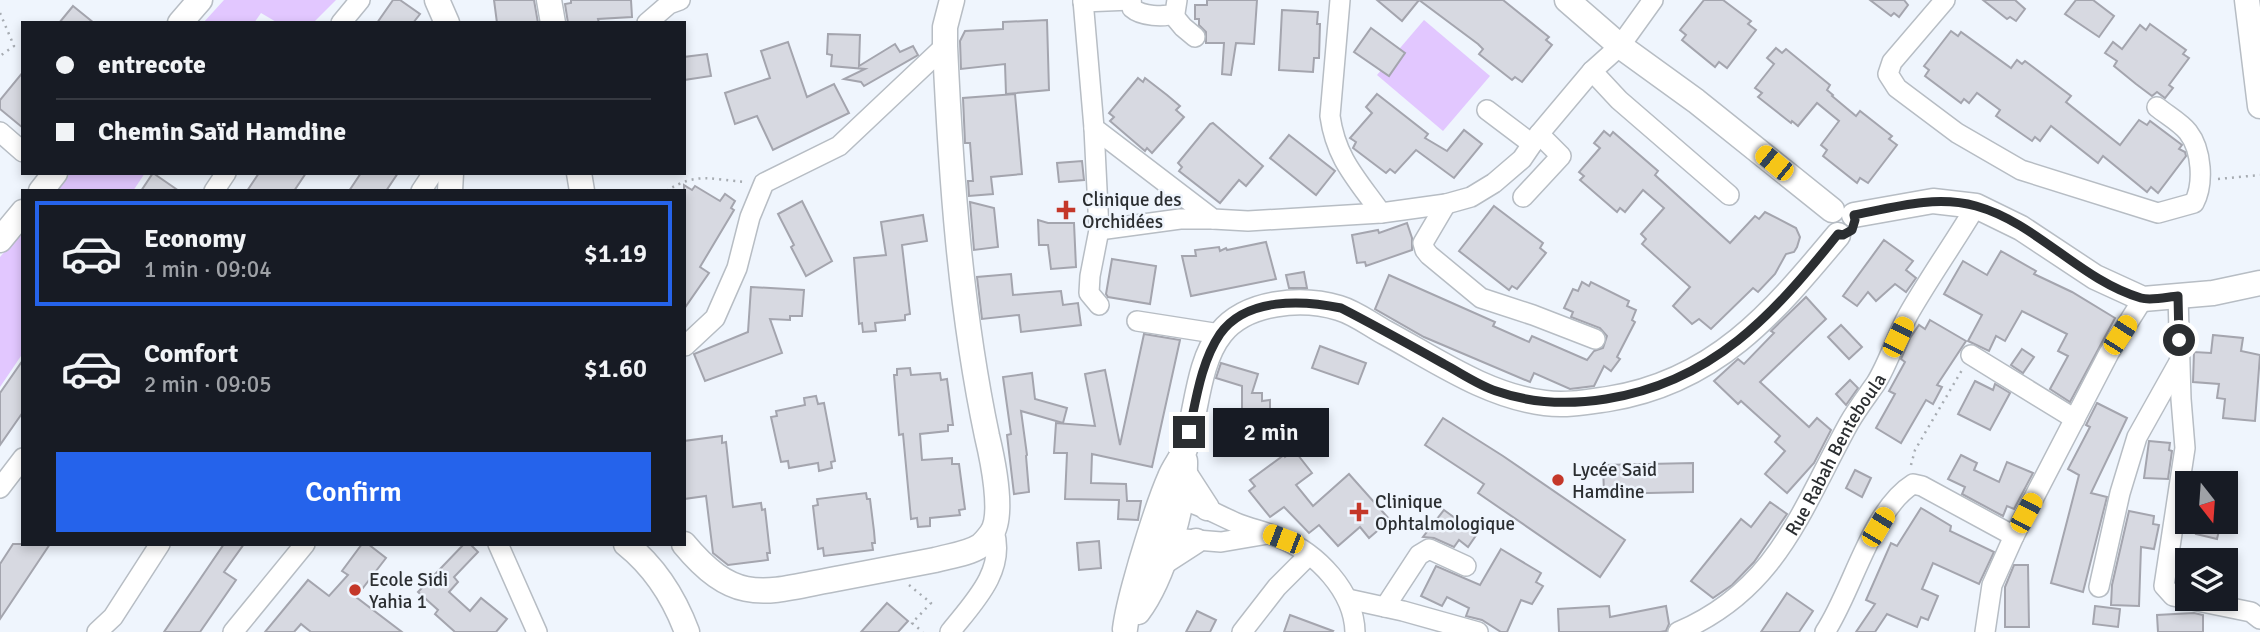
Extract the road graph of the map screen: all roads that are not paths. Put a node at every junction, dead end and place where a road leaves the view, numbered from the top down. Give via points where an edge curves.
1 (200, 0) edge
2 (360, 0) edge
3 (437, 0) edge
4 (550, 0) edge
5 (680, 0) edge
6 (952, 0) edge
7 (1131, 0) edge
8 (1340, 0) edge
9 (1567, 0) edge
10 (1653, 0) edge
11 (1945, 0) edge
12 (2247, 0) edge
13 (1083, 1) edge
14 (1175, 7) edge
15 (182, 21) edge
16 (343, 21) edge
17 (446, 21) edge
18 (553, 21) edge
19 (649, 21) edge
20 (1195, 37) dead end
21 (945, 46) junction
22 (1620, 46) junction
23 (1592, 71) junction
24 (2260, 106) edge
25 (2157, 107) dead end
26 (1487, 110) dead end
27 (1094, 128) junction
28 (0, 132) edge
29 (1535, 139) junction
30 (21, 150) edge
31 (1729, 195) dead end
32 (1522, 197) dead end
33 (1446, 205) junction
34 (1976, 206) junction
35 (1381, 212) junction
36 (1843, 212) junction
37 (21, 214) edge
38 (1213, 219) junction
39 (1099, 230) junction
40 (0, 240) edge
41 (2260, 269) edge
42 (2260, 283) edge
43 (2213, 293) junction
44 (2178, 296) junction
45 (2143, 299) junction
46 (1099, 305) dead end
47 (1137, 321) dead end
48 (1220, 334) junction
49 (1595, 339) dead end
50 (686, 345) edge
51 (1971, 355) road end
52 (2179, 361) junction
53 (2075, 419) junction
54 (21, 461) edge
55 (1184, 462) junction
56 (0, 488) edge
57 (1173, 496) junction
58 (1207, 508) junction
59 (994, 531) junction
60 (1161, 534) junction
61 (1269, 534) junction
62 (2014, 536) junction
63 (1196, 541) junction
64 (159, 546) edge
65 (302, 546) edge
66 (499, 546) edge
67 (628, 546) edge
68 (686, 546) edge
69 (1302, 551) junction
70 (1162, 564) junction
71 (1466, 566) dead end
72 (2099, 587) dead end
73 (1348, 600) junction
74 (1385, 607) junction
75 (2260, 619) edge
76 (1835, 628) edge
77 (532, 629) edge
78 (1124, 630) edge
79 (97, 632) edge
80 (233, 632) edge
81 (687, 632) edge
82 (950, 632) edge
83 (1242, 632) edge
84 (1355, 632) edge
85 (1478, 632) edge
86 (1678, 632) edge
87 (1985, 632) edge

1 - 15 main road
2 - 16 street
3 - 17 main road
4 - 18 main road
5 - 19 street
6 - 21 main road
7 - 13 street
7 - 14 street via 1139,13
8 - 35 street via 1332,133 1339,154
9 - 22 main road
10 - 22 street
11 - 25 street via 1892,62 1888,74 1897,88 1957,133 2021,170 2158,213 2194,203 2200,192 2196,147 2188,131
12 - 24 main road
13 - 27 street
14 - 20 street via 1183,27
21 - 50 street via 839,146 764,184 715,318
21 - 59 main road via 958,246 995,473
22 - 23 street
22 - 36 main road
23 - 29 street
23 - 31 street
26 - 29 street
27 - 38 street
27 - 39 street
28 - 30 street
29 - 32 street via 1561,156
29 - 33 street via 1522,159 1494,183
33 - 35 street
33 - 49 street via 1423,243 1429,255 1482,298
34 - 36 main road via 1933,201
34 - 45 main road via 2021,228 2095,278
34 - 86 street, Rue Rabah Benteboula via 1908,316 1791,534 1758,579 1731,603
35 - 38 street
36 - 48 main road via 1855,220 1852,230 1838,234 1798,283 1722,354 1678,379 1620,397 1545,403 1493,390 1341,308 1321,304 1261,308
37 - 40 main road
38 - 39 street
39 - 46 street via 1089,292
41 - 43 main road
42 - 43 main road
43 - 44 main road
44 - 45 main road
44 - 52 street
45 - 53 street
47 - 48 street
48 - 55 main road via 1202,375
51 - 53 street
52 - 72 street via 2137,438
52 - 75 street via 2185,448 2164,586 2173,596 2250,612
53 - 62 street
54 - 56 street
55 - 57 main road
55 - 58 main road
57 - 58 street
57 - 60 main road
58 - 61 street
59 - 68 main road via 980,546 960,554 764,592 738,589 709,571
59 - 82 street via 995,566
60 - 63 street
60 - 70 main road
60 - 78 main road via 1128,607
61 - 63 street via 1234,541
61 - 69 street
62 - 76 street via 1913,484 1903,490 1856,567
62 - 87 street via 1992,585
63 - 70 main road
64 - 79 street via 113,617
65 - 80 street
66 - 77 street
67 - 81 main road via 664,584
69 - 73 street
69 - 83 street
70 - 78 main road
71 - 74 street via 1430,549 1419,555
73 - 74 street
73 - 84 street
74 - 85 street

